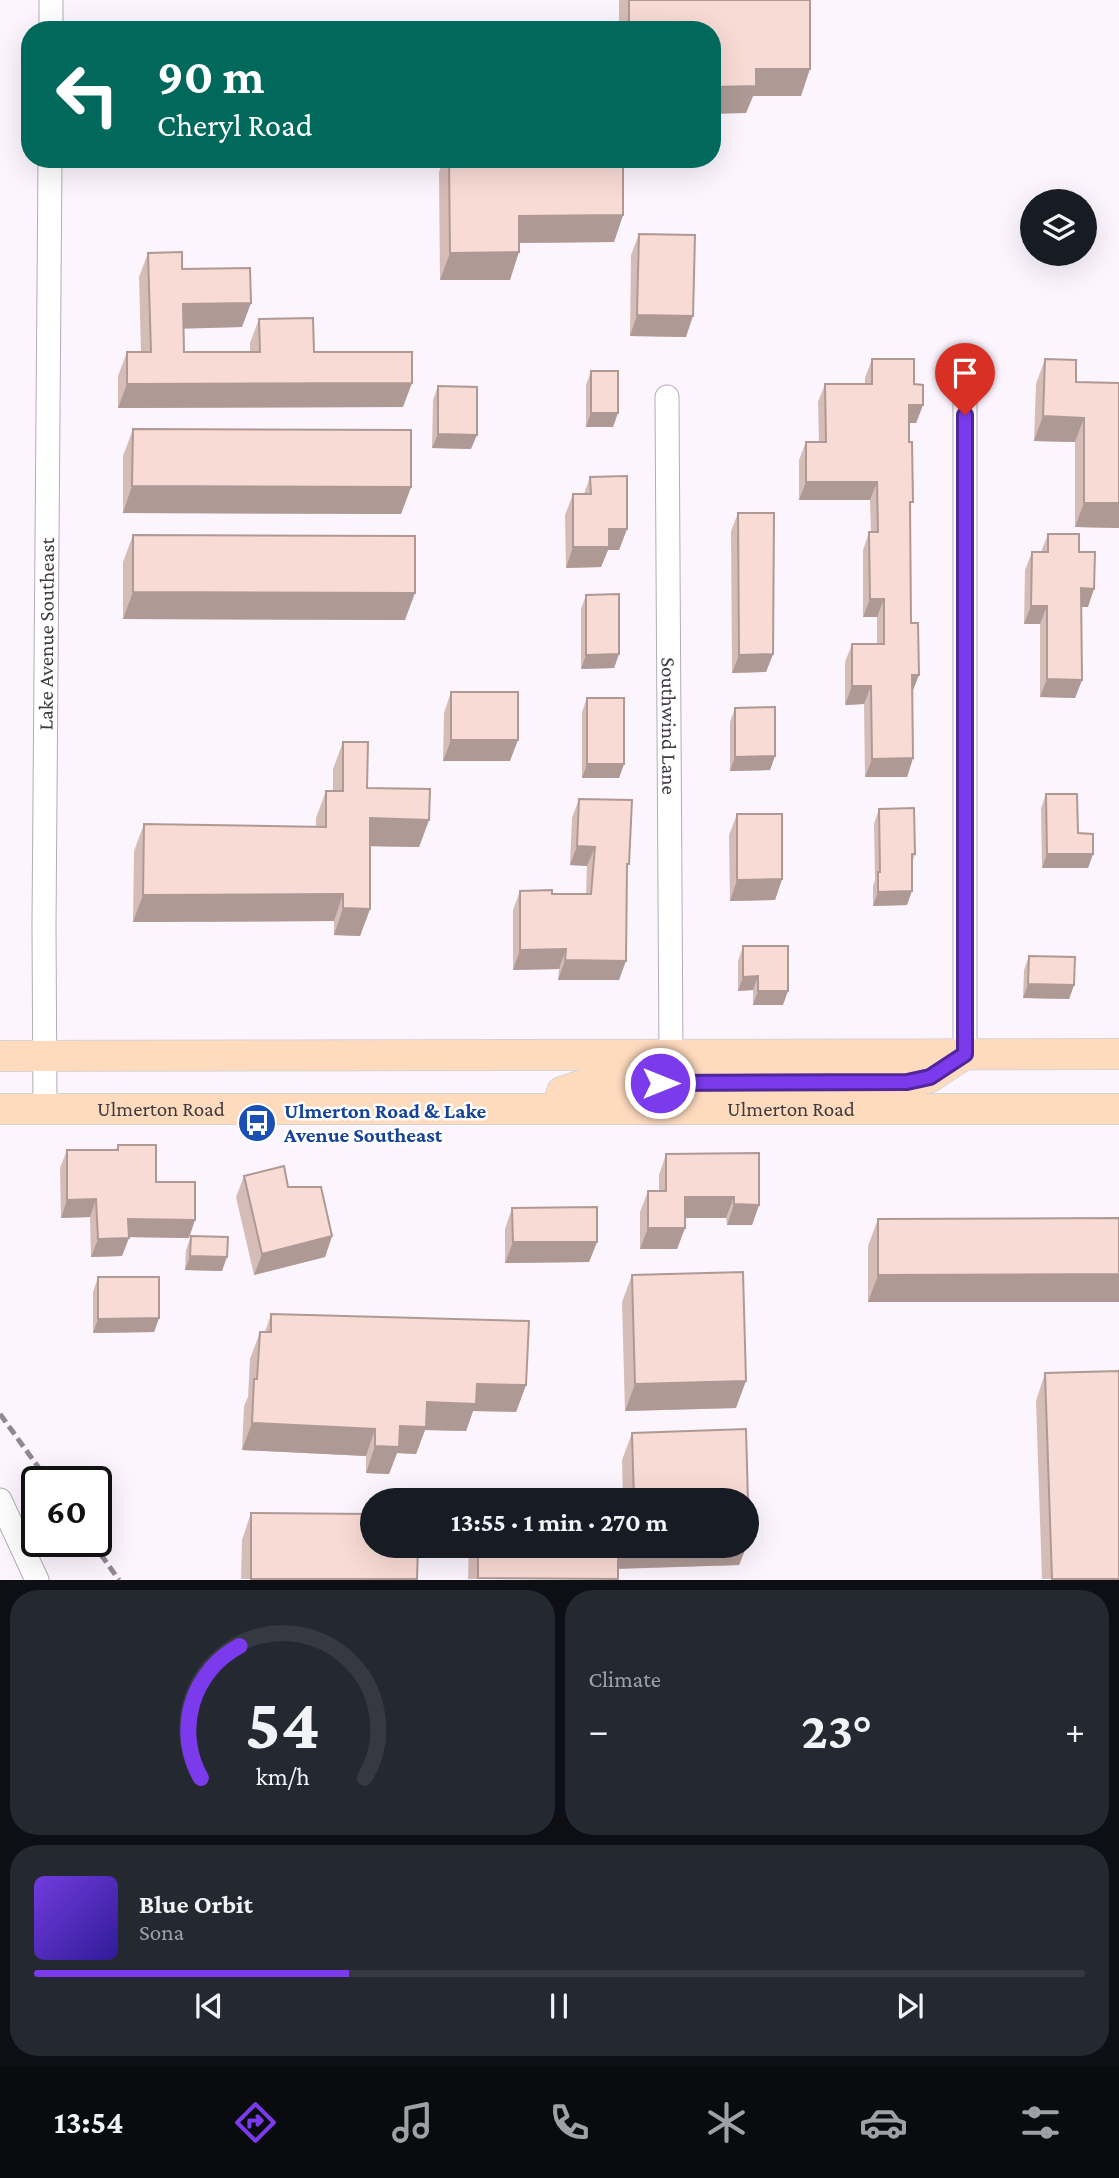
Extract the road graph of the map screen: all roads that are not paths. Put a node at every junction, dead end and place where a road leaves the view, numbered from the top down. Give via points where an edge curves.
1 (51, 0) edge
2 (51, 21) edge
3 (50, 168) edge
4 (965, 388) dead end
5 (667, 397) dead end
6 (965, 1054) junction
7 (1119, 1054) edge
8 (671, 1055) junction
9 (0, 1056) edge
10 (46, 1056) junction
11 (45, 1108) junction
12 (557, 1108) junction
13 (0, 1109) edge
14 (1119, 1109) edge
15 (0, 1500) edge
16 (37, 1580) edge

1 - 2 street
3 - 10 street, Lake Avenue Southeast
4 - 6 street
5 - 8 street, Southwind Lane
6 - 7 main road
6 - 8 main road
6 - 12 main road via 930,1077 907,1082 583,1085 562,1092
8 - 10 main road
9 - 10 main road
10 - 11 street, Lake Avenue Southeast
11 - 12 main road, Ulmerton Road
11 - 13 main road, Ulmerton Road
12 - 14 main road, Ulmerton Road
15 - 16 street

